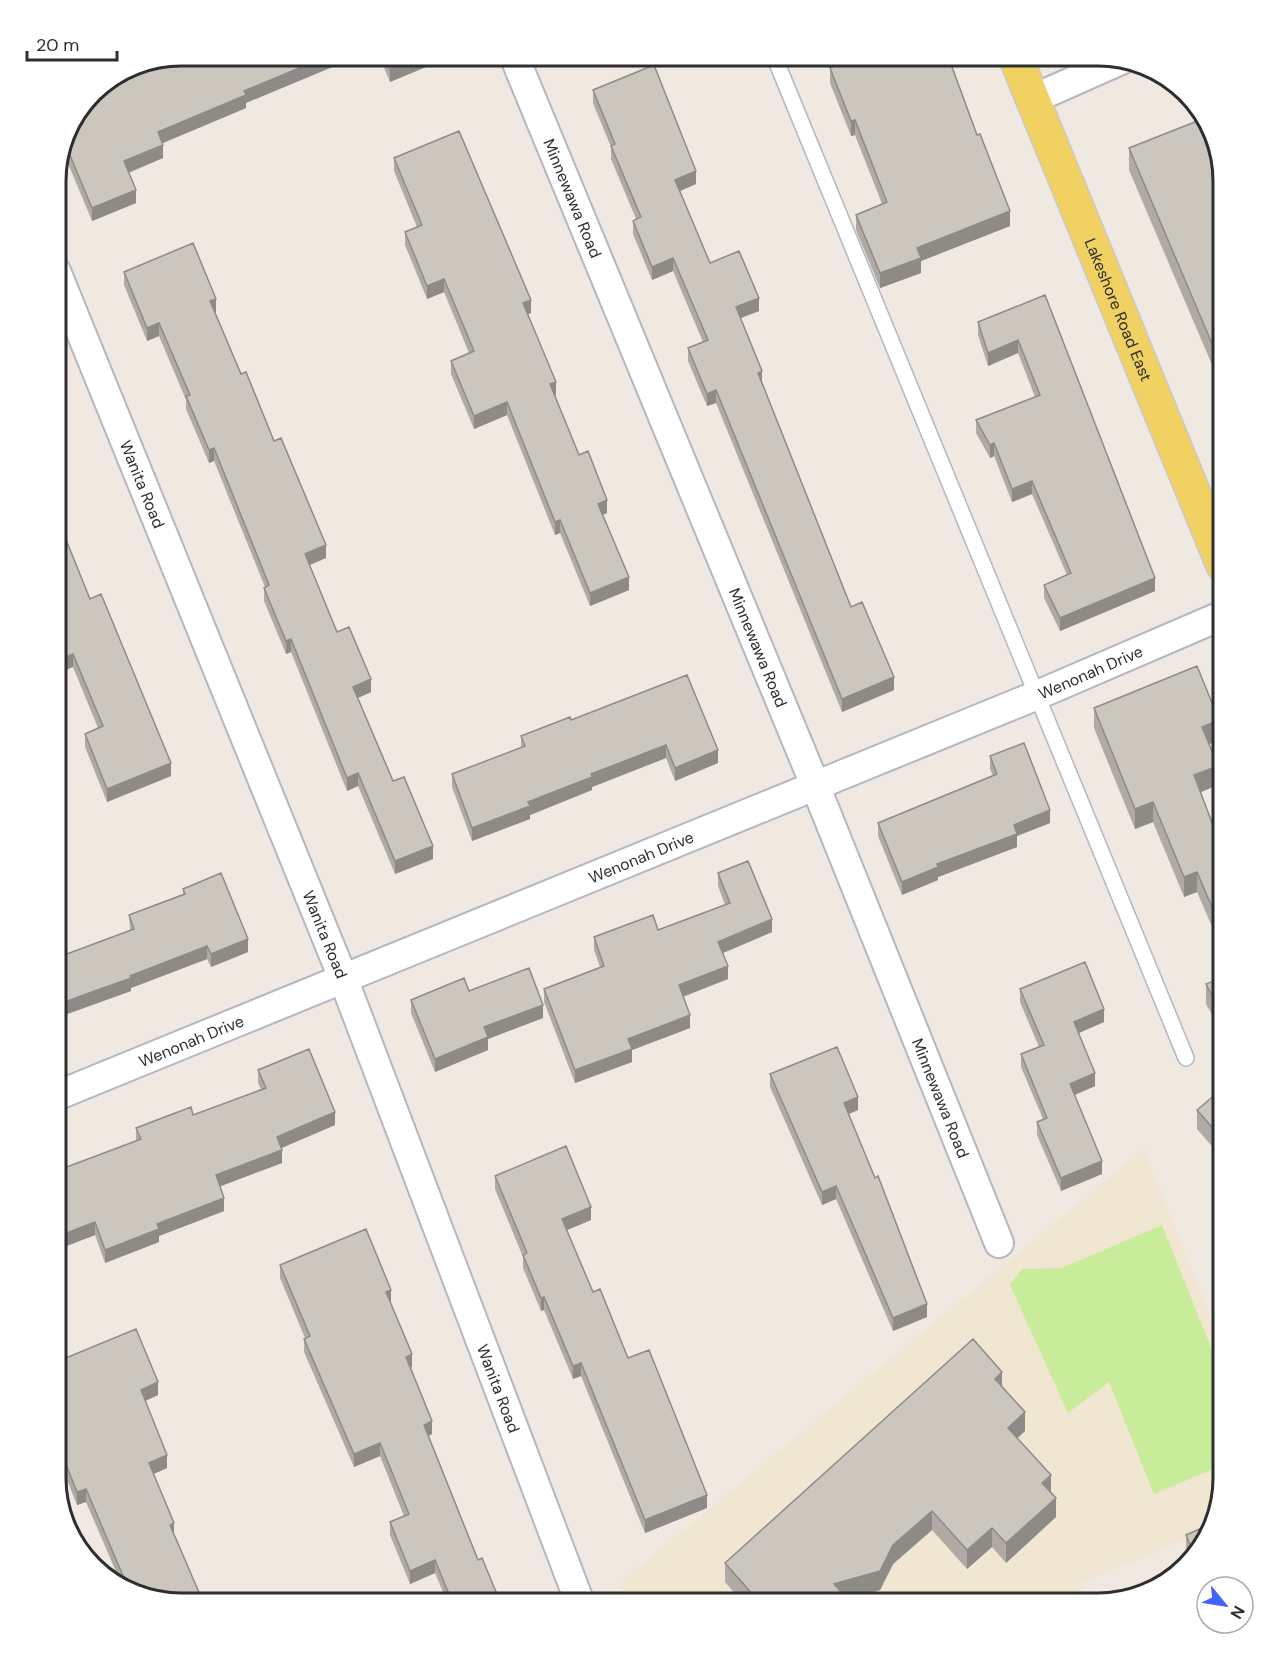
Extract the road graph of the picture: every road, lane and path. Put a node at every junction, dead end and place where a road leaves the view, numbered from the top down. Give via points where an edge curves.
1 (518, 66) edge
2 (778, 66) edge
3 (1019, 66) edge
4 (1107, 66) edge
5 (1033, 99) junction
6 (66, 296) edge
7 (1213, 538) edge
8 (1213, 620) edge
9 (1035, 696) junction
10 (815, 785) junction
11 (343, 978) junction
12 (1186, 1058) dead end
13 (66, 1092) edge
14 (999, 1243) dead end
15 (576, 1593) edge

1 - 10 street, Minnewawa Road
2 - 9 lane
3 - 5 main road, Lakeshore Road East
4 - 5 street
5 - 7 main road, Lakeshore Road East
6 - 11 street, Wanita Road
8 - 9 street, Wenonah Drive
9 - 10 street, Wenonah Drive
9 - 12 lane
10 - 11 street, Wenonah Drive
10 - 14 street, Minnewawa Road
11 - 13 street, Wenonah Drive
11 - 15 street, Wanita Road

